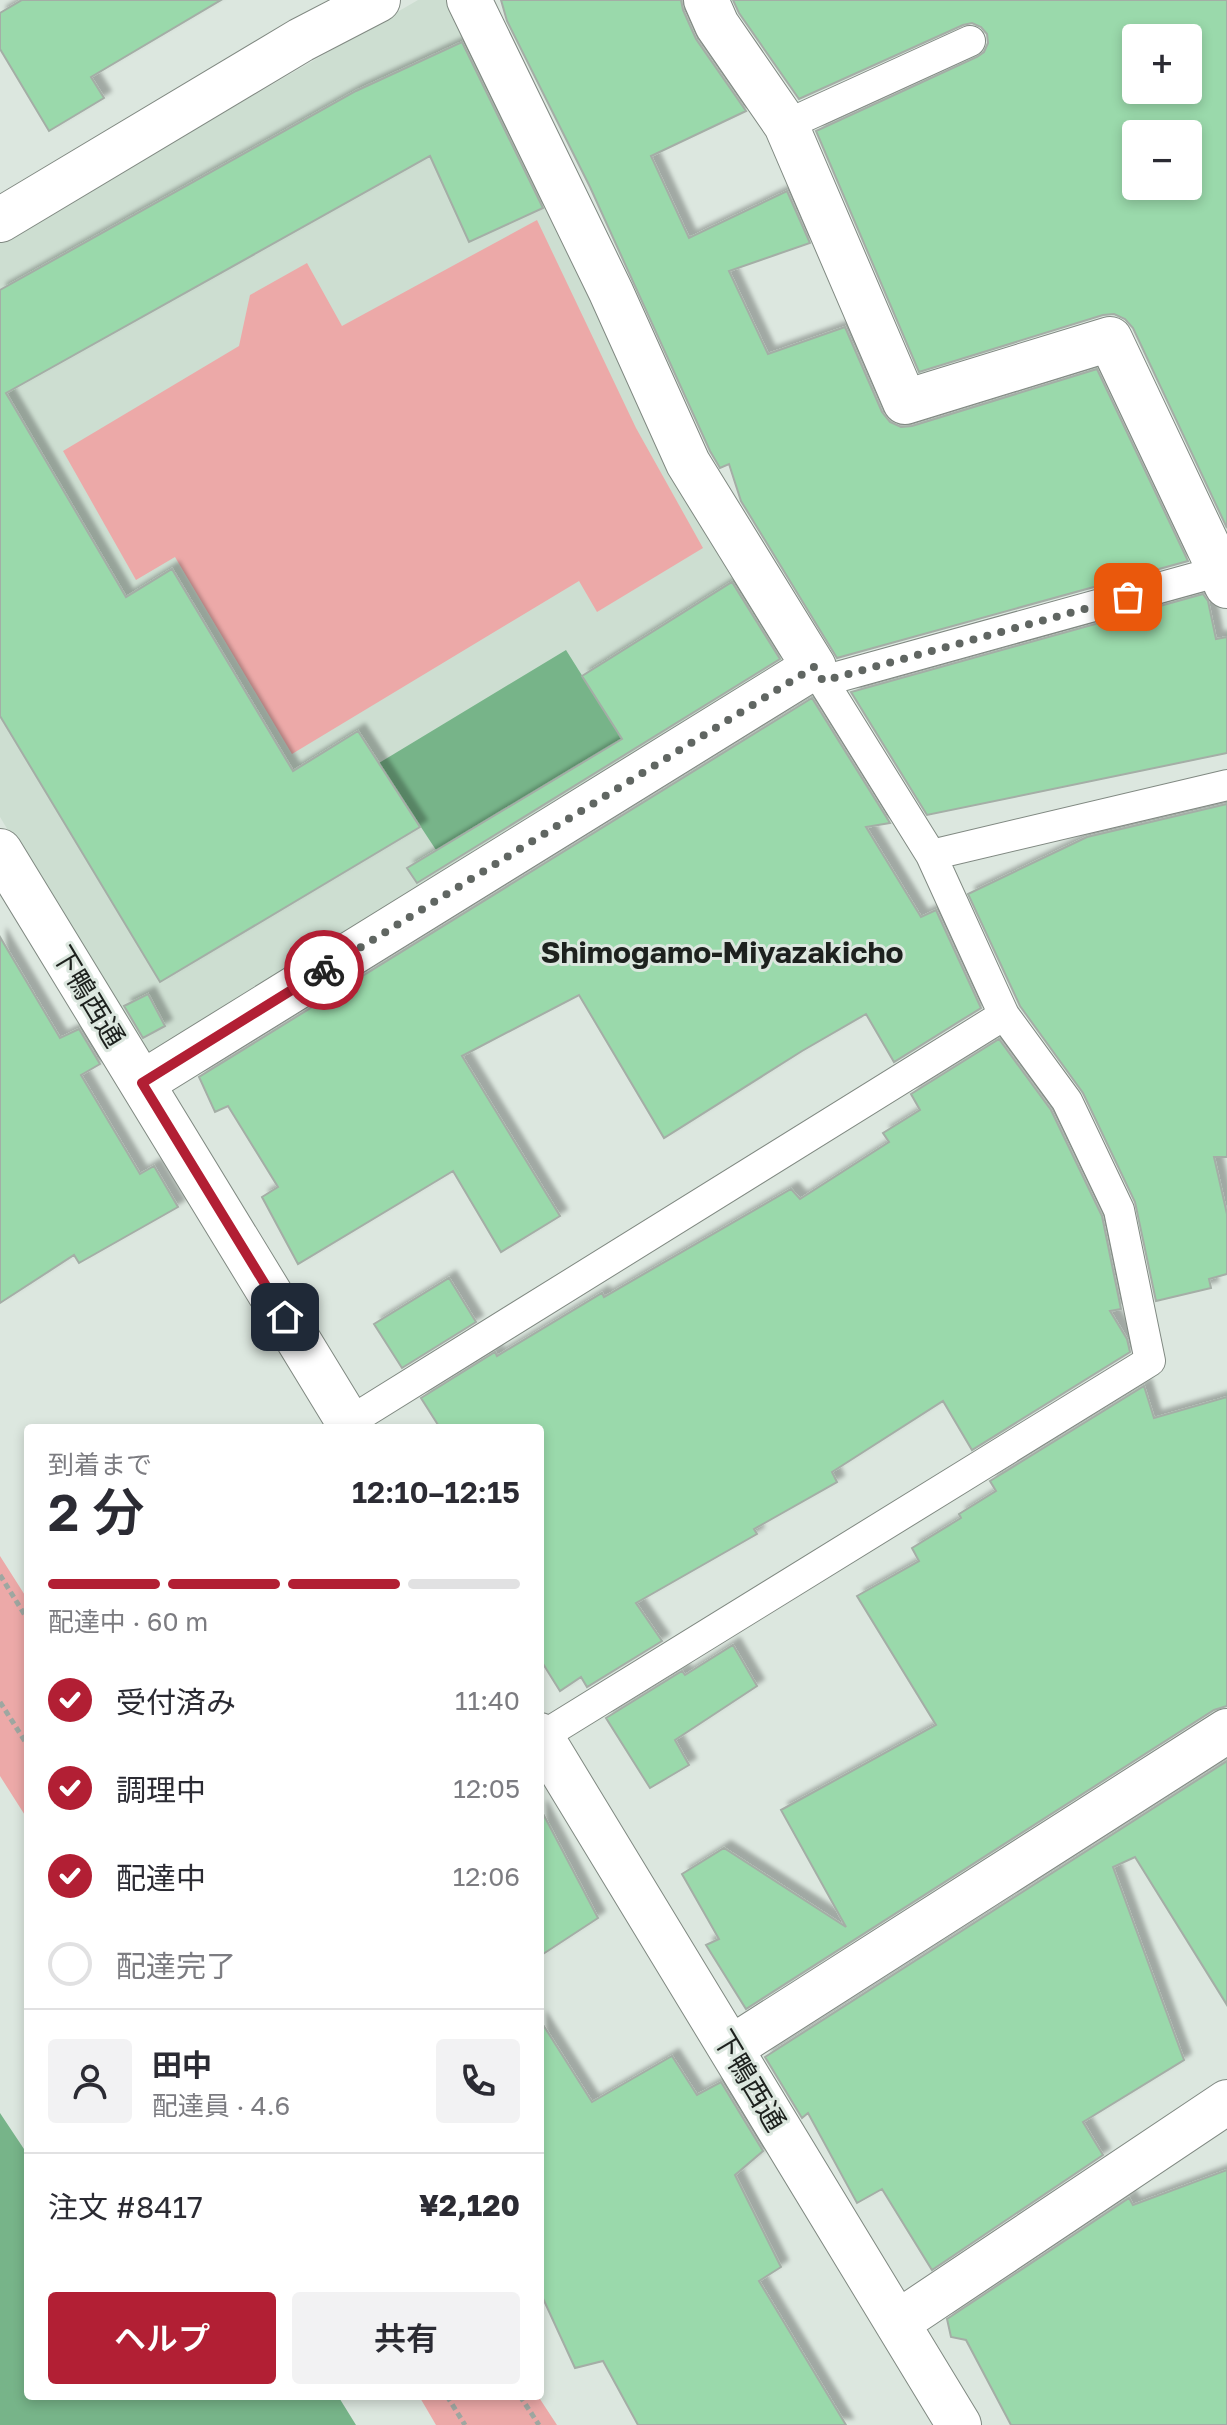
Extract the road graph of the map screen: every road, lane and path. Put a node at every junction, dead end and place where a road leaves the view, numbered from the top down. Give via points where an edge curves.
1 (378, 0) edge
2 (469, 0) edge
3 (706, 0) edge
4 (970, 41) dead end
5 (786, 125) junction
6 (0, 220) edge
7 (1223, 579) edge
8 (818, 674) junction
9 (1227, 785) edge
10 (0, 851) edge
11 (931, 855) junction
12 (1004, 1015) junction
13 (142, 1083) junction
14 (349, 1424) edge
15 (352, 1424) edge
16 (0, 1575) edge
17 (24, 1614) edge
18 (0, 1702) edge
19 (1227, 1731) edge
20 (544, 1734) edge
21 (24, 1740) edge
22 (544, 1741) edge
23 (731, 2048) junction
24 (1227, 2102) edge
25 (897, 2323) junction
26 (449, 2400) edge
27 (523, 2400) edge
28 (465, 2425) edge
29 (539, 2425) edge
30 (959, 2425) edge

1 - 6 street via 301,40
2 - 8 street via 688,463
3 - 5 street via 717,25
4 - 5 lane
5 - 7 street via 905,402 1110,339
7 - 8 lane
8 - 11 lane
8 - 13 street
9 - 11 lane
10 - 13 street, 下鴨西通
11 - 12 lane
12 - 15 lane
12 - 20 lane via 1067,1101 1119,1210 1150,1361
13 - 14 street, 下鴨西通
16 - 17 path
18 - 21 path
19 - 23 street
22 - 23 street, 下鴨西通
23 - 25 street, 下鴨西通
24 - 25 street
25 - 30 street, 下鴨西通
26 - 28 path
27 - 29 path

